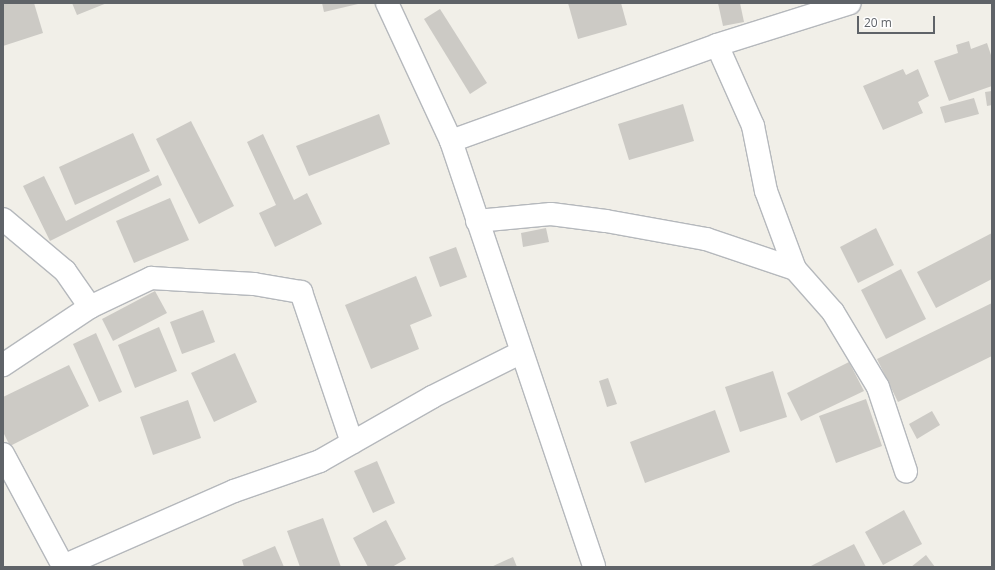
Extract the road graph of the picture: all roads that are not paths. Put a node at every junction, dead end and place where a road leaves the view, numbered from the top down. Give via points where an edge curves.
1 (387, 3) edge
2 (850, 3) edge
3 (718, 45) junction
4 (451, 141) junction
5 (3, 219) edge
6 (477, 221) junction
7 (795, 268) junction
8 (90, 307) junction
9 (520, 353) junction
10 (3, 366) edge
11 (352, 443) junction
12 (3, 454) edge
13 (906, 472) dead end
14 (62, 566) edge
15 (594, 567) edge

1 - 4 street
2 - 3 street
3 - 4 street
3 - 7 street via 753,126 766,191
4 - 6 street
5 - 8 street via 65,271
6 - 7 street via 551,214 606,221 706,239
6 - 9 street
7 - 13 street via 833,312 878,387
8 - 10 street
8 - 11 street via 151,278 254,284 301,292
9 - 11 street
9 - 15 street
11 - 14 street via 320,461 234,491
12 - 14 street

